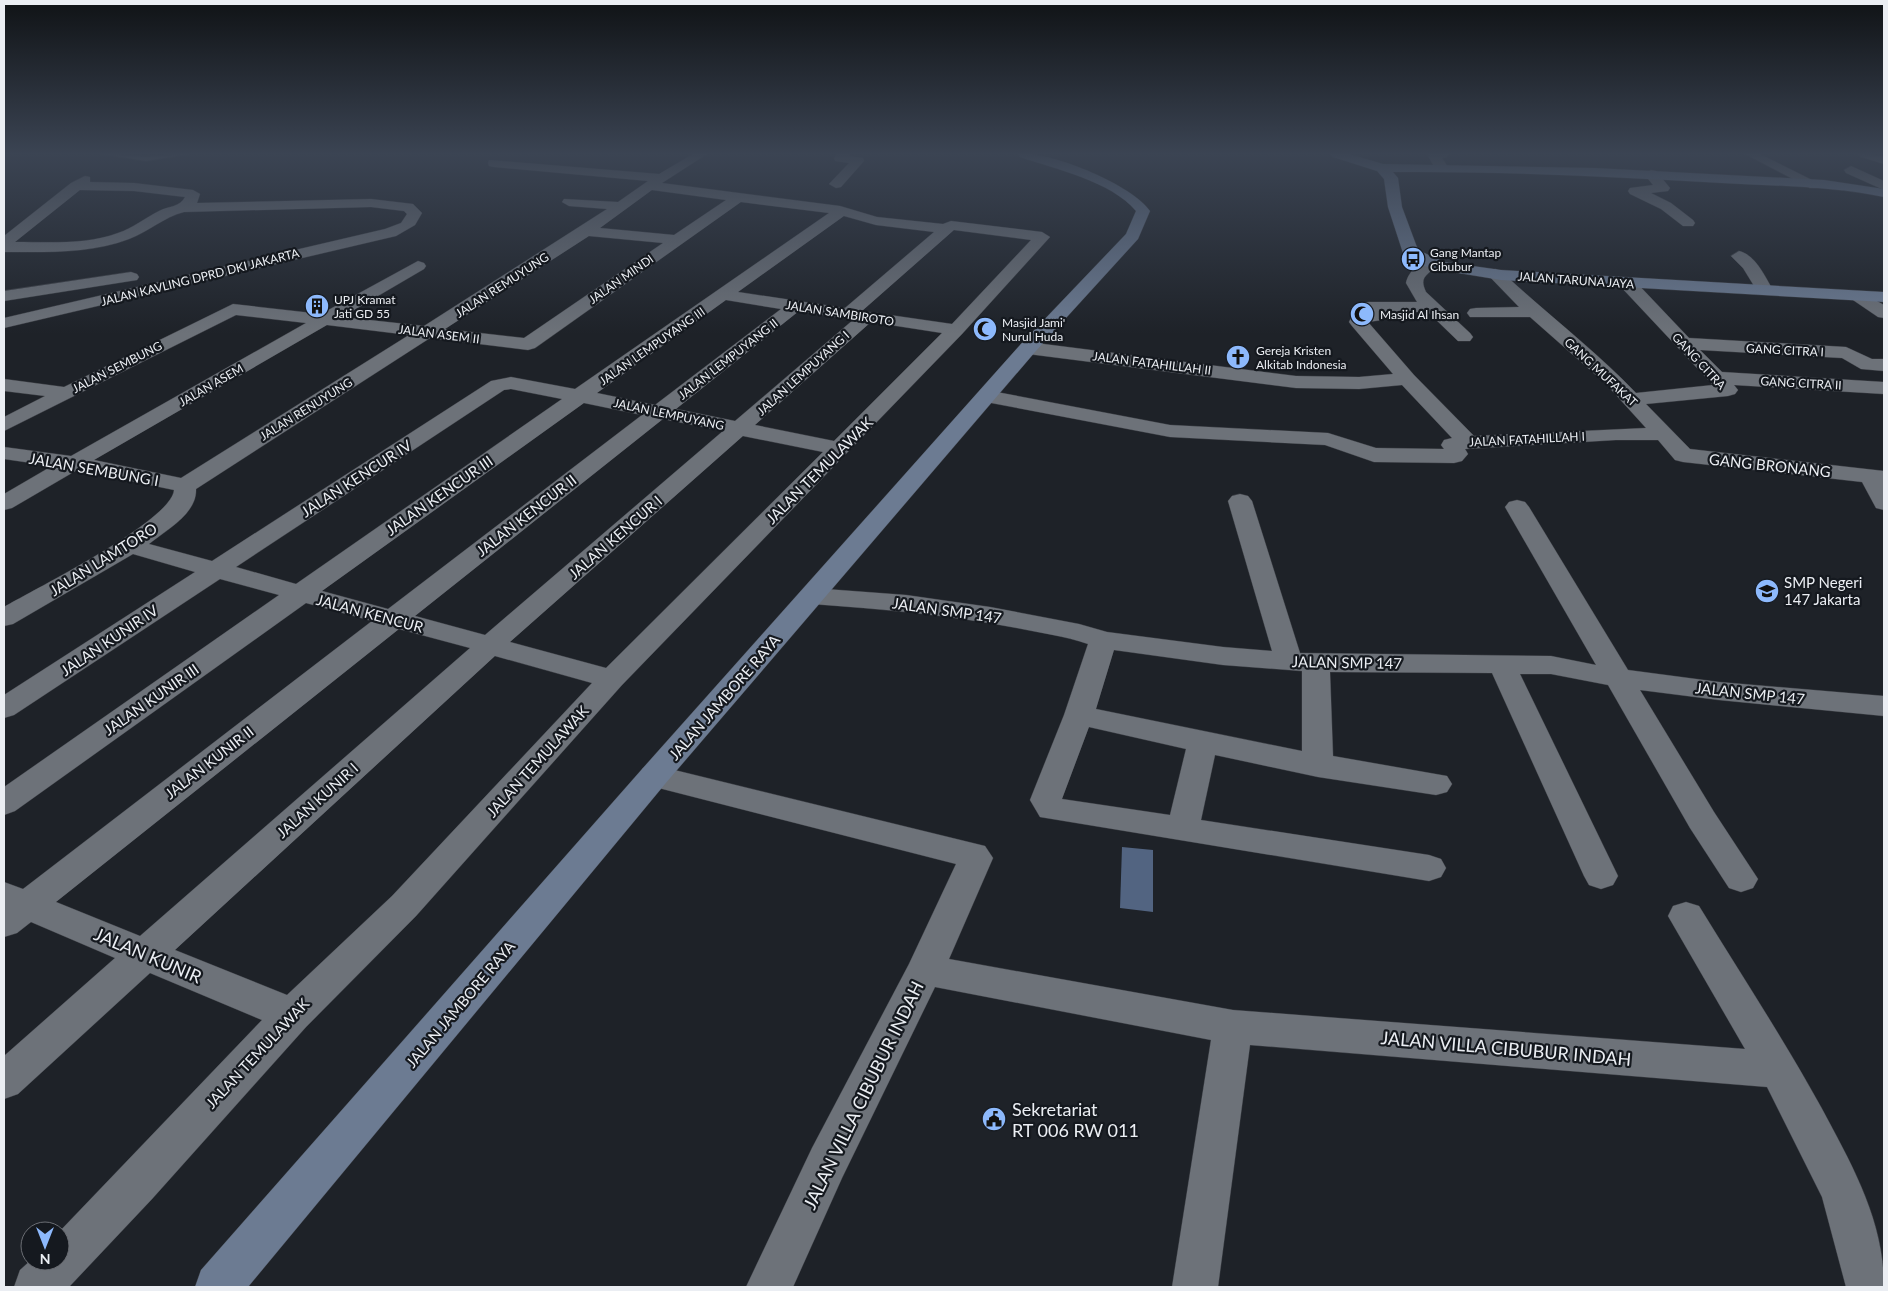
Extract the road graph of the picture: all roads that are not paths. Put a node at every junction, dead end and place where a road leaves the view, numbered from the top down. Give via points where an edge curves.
1 (40, 214) edge
2 (161, 214) edge
3 (346, 214) edge
4 (414, 214) edge
5 (609, 214) edge
6 (714, 214) edge
7 (836, 214) edge
8 (851, 214) edge
9 (1141, 214) edge
10 (1398, 214) edge
11 (1677, 214) edge
12 (860, 217) junction
13 (344, 219) dead end
14 (1688, 223) dead end
15 (945, 229) junction
16 (586, 231) junction
17 (834, 235) dead end
18 (677, 240) junction
19 (4, 243) edge
20 (4, 247) edge
21 (1739, 256) dead end
22 (218, 257) dead end
23 (1430, 263) junction
24 (418, 266) dead end
25 (1495, 274) junction
26 (1627, 284) junction
27 (766, 287) dead end
28 (1765, 290) junction
29 (724, 295) junction
30 (4, 296) edge
31 (1859, 296) junction
32 (1884, 297) edge
33 (751, 299) junction
34 (796, 306) junction
35 (1434, 307) junction
36 (232, 310) joint
37 (1534, 312) junction
38 (1476, 313) dead end
39 (1884, 313) edge
40 (857, 315) junction
41 (323, 320) junction
42 (4, 323) edge
43 (956, 330) junction
44 (428, 333) junction
45 (1464, 337) dead end
46 (1682, 343) junction
47 (528, 344) joint
48 (1028, 348) junction
49 (1884, 365) edge
50 (1717, 378) junction
51 (1407, 379) junction
52 (498, 385) joint
53 (4, 386) edge
54 (1884, 388) edge
55 (64, 394) junction
56 (580, 396) junction
57 (986, 396) junction
58 (1632, 399) junction
59 (660, 413) junction
60 (4, 426) edge
61 (740, 429) junction
62 (1666, 434) junction
63 (1468, 442) junction
64 (840, 449) junction
65 (4, 452) edge
66 (75, 463) junction
67 (1877, 477) edge
68 (185, 486) junction
69 (1240, 502) dead end
70 (1884, 503) edge
71 (4, 504) edge
72 (1517, 507) dead end
73 (130, 546) junction
74 (213, 570) junction
75 (298, 594) junction
76 (812, 596) junction
77 (4, 618) edge
78 (392, 618) junction
79 (1103, 640) junction
80 (489, 646) junction
81 (1303, 662) junction
82 (1502, 665) junction
83 (1619, 678) junction
84 (612, 679) junction
85 (1884, 706) edge
86 (4, 708) edge
87 (1079, 715) junction
88 (1202, 744) junction
89 (1318, 766) junction
90 (654, 776) junction
91 (1436, 784) dead end
92 (4, 803) edge
93 (1184, 828) junction
94 (1429, 868) dead end
95 (1601, 876) dead end
96 (1741, 879) dead end
97 (11, 908) edge
98 (1686, 916) dead end
99 (144, 954) junction
100 (925, 970) junction
101 (292, 1015) junction
102 (1234, 1027) junction
103 (1779, 1070) junction
104 (4, 1081) edge
105 (37, 1287) edge
106 (218, 1287) edge
107 (769, 1287) edge
108 (1194, 1287) edge
109 (1869, 1287) edge

1 - 19 street
2 - 20 street, JALAN KAVLING DPRD DKI JAKARTA via 142,229 112,240
3 - 13 street
4 - 42 street, JALAN KAVLING DPRD DKI JAKARTA via 401,229 380,235
5 - 16 street, JALAN REMUYUNG
6 - 18 street, JALAN MINDI
7 - 29 street, JALAN LEMPUYANG III
8 - 12 street
9 - 48 street, JALAN JAMBORE RAYA via 1133,236
10 - 23 street, JALAN TARUNA JAYA via 1411,253
11 - 14 street
12 - 15 street via 876,222
12 - 17 street
15 - 40 street, JALAN LEMPUYANG I
15 - 43 street, JALAN TEMULAWAK via 956,225 1041,238
16 - 18 street
16 - 44 street, JALAN REMUYUNG
18 - 47 street, JALAN MINDI
21 - 28 street via 1750,265
22 - 30 street via 134,277
23 - 25 street, JALAN TARUNA JAYA
23 - 35 street via 1415,277 1414,283 1419,294
24 - 41 street, JALAN ASEM
25 - 26 street, JALAN TARUNA JAYA
25 - 37 street, GANG MUFAKAT
26 - 28 street, JALAN TARUNA JAYA
26 - 46 street, GANG CITRA
27 - 33 street
28 - 31 street, JALAN TARUNA JAYA
29 - 33 street, JALAN SAMBIROTO
29 - 56 street, JALAN LEMPUYANG III
31 - 32 street, JALAN TARUNA JAYA
31 - 39 street
33 - 34 street, JALAN SAMBIROTO
34 - 40 street, JALAN SAMBIROTO
34 - 59 street, JALAN LEMPUYANG II
35 - 45 street
35 - 51 street via 1369,307 1376,316 1360,318 1358,322
36 - 41 street, JALAN ASEM II
36 - 55 street, JALAN SEMBUNG
37 - 38 street
37 - 58 street, GANG MUFAKAT
40 - 43 street, JALAN SAMBIROTO
40 - 61 street, JALAN LEMPUYANG I
41 - 44 street, JALAN ASEM II
41 - 66 street, JALAN ASEM
43 - 64 street, JALAN TEMULAWAK
44 - 47 street, JALAN ASEM II
44 - 68 street, JALAN RENUYUNG
46 - 49 street, GANG CITRA I via 1846,353 1866,364
46 - 50 street, GANG CITRA
48 - 51 street, JALAN FATAHILLAH II via 1296,382 1350,384
48 - 57 street, JALAN JAMBORE RAYA
50 - 54 street, GANG CITRA II
50 - 58 street, GANG CITRA via 1727,390
51 - 63 street
52 - 56 street, JALAN LEMPUYANG via 510,383
52 - 74 street, JALAN KENCUR IV
53 - 55 street
55 - 60 street, JALAN SEMBUNG
56 - 59 street, JALAN LEMPUYANG
56 - 75 street, JALAN KENCUR III
57 - 63 street, JALAN FATAHILLAH I via 1170,431 1328,439 1374,455 1454,456 1457,454 1453,444
57 - 76 street, JALAN JAMBORE RAYA
58 - 62 street, GANG MUFAKAT
59 - 61 street, JALAN LEMPUYANG
59 - 78 street, JALAN KENCUR II
61 - 64 street, JALAN LEMPUYANG
61 - 80 street, JALAN KENCUR I
62 - 63 street, JALAN FATAHILLAH I
62 - 67 street, GANG BRONANG via 1679,452 1689,457
64 - 84 street, JALAN TEMULAWAK
65 - 66 street, JALAN SEMBUNG I
66 - 68 street, JALAN SEMBUNG I
66 - 71 street, JALAN ASEM
67 - 70 street
68 - 73 street, JALAN LAMTORO via 183,501 177,510
69 - 81 street
72 - 83 street
73 - 74 street, JALAN KENCUR
73 - 77 street, JALAN LAMTORO
74 - 75 street, JALAN KENCUR
74 - 86 street, JALAN KUNIR IV
75 - 78 street, JALAN KENCUR
75 - 92 street, JALAN KUNIR III
76 - 79 street, JALAN SMP 147 via 990,614
76 - 90 street, JALAN JAMBORE RAYA
78 - 80 street, JALAN KENCUR
78 - 97 street, JALAN KUNIR II
79 - 81 street, JALAN SMP 147
79 - 87 street
80 - 84 street, JALAN KENCUR
80 - 99 street, JALAN KUNIR I
81 - 82 street, JALAN SMP 147
81 - 89 street
82 - 83 street, JALAN SMP 147 via 1557,666
82 - 95 street
83 - 85 street, JALAN SMP 147 via 1753,695
83 - 96 street via 1702,820
84 - 101 street, JALAN TEMULAWAK via 404,906
87 - 88 street
87 - 93 street via 1046,800 1051,809
88 - 89 street
88 - 93 street
89 - 91 street
90 - 100 street via 973,855 976,862
90 - 106 street, JALAN JAMBORE RAYA
93 - 94 street
97 - 99 street, JALAN KUNIR
98 - 103 street
99 - 101 street, JALAN KUNIR
99 - 104 street, JALAN KUNIR I
100 - 102 street, JALAN VILLA CIBUBUR INDAH
100 - 107 street, JALAN VILLA CIBUBUR INDAH via 827,1163
101 - 105 street, JALAN TEMULAWAK via 137,1184
102 - 103 street, JALAN VILLA CIBUBUR INDAH
102 - 108 street
103 - 109 street via 1843,1192

